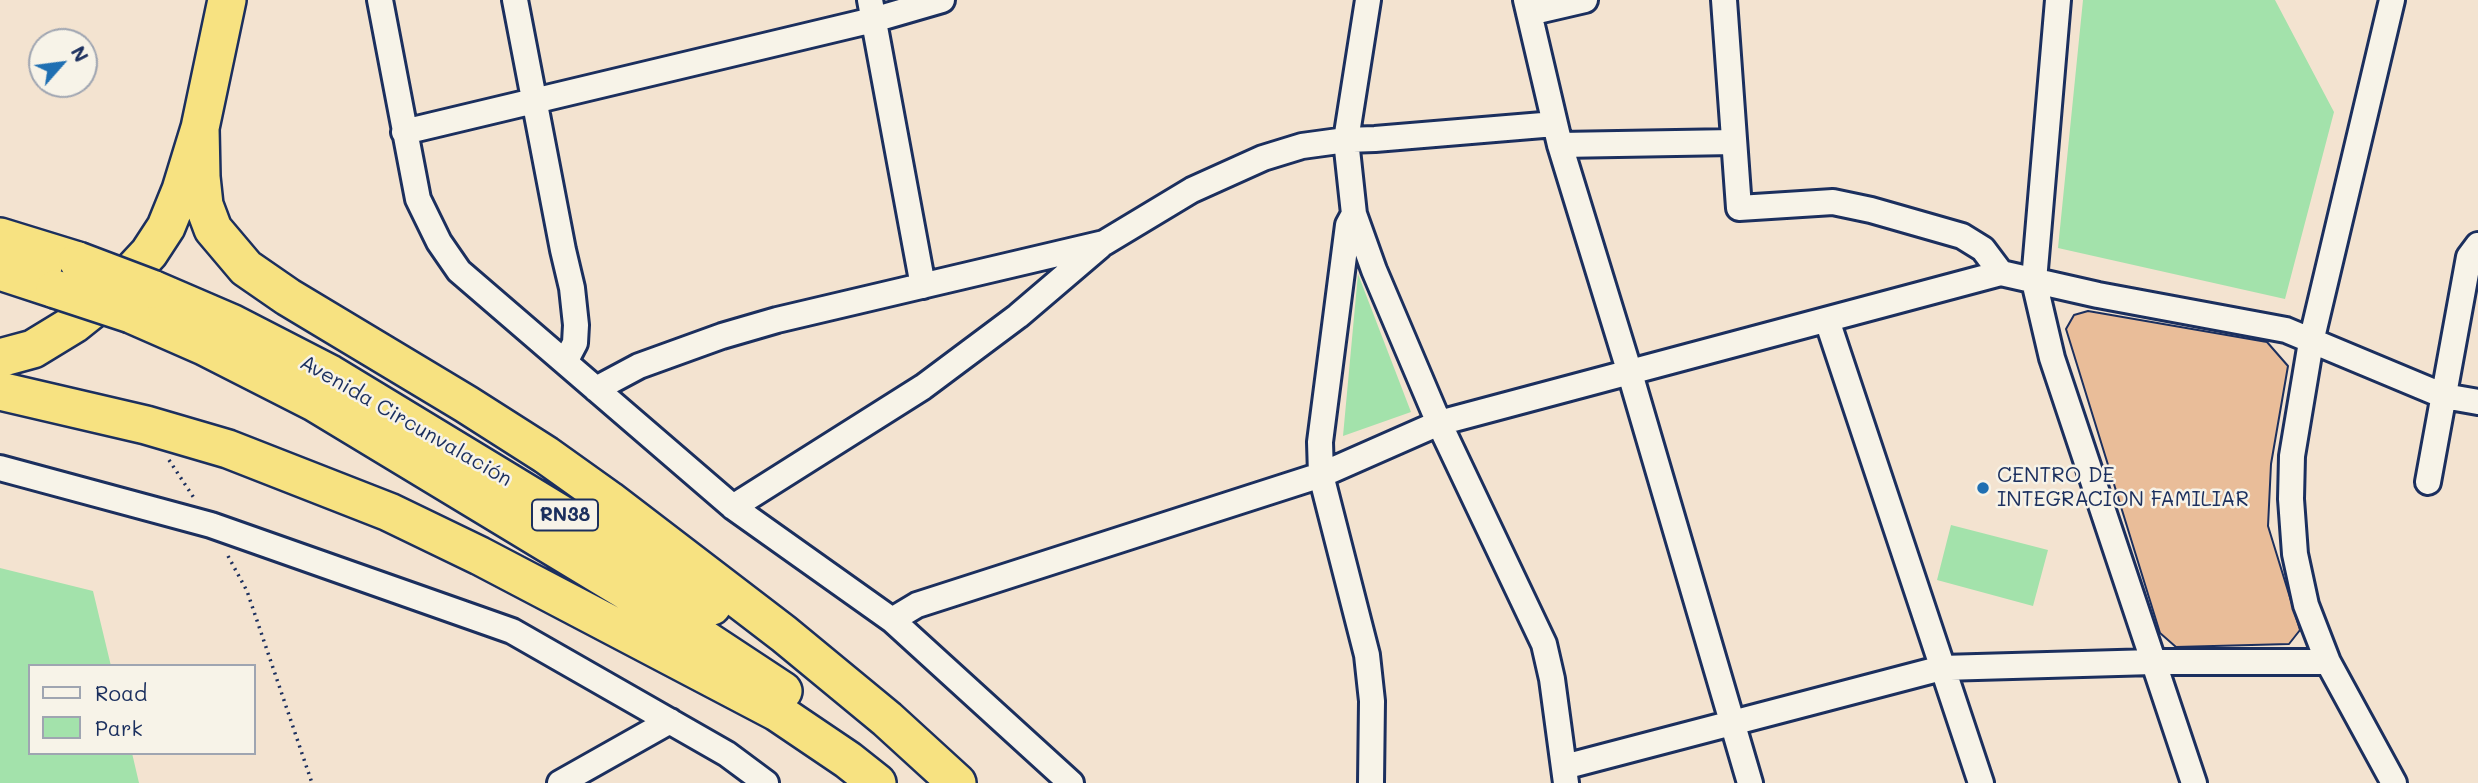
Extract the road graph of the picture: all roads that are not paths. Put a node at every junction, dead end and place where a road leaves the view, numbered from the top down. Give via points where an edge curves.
1 (227, 0) edge
2 (380, 0) edge
3 (514, 0) edge
4 (942, 0) edge
5 (1368, 0) edge
6 (1585, 0) edge
7 (1724, 0) edge
8 (2057, 0) edge
9 (2392, 0) edge
10 (1527, 6) edge
11 (871, 10) edge
12 (534, 101) junction
13 (201, 128) junction
14 (404, 131) junction
15 (1557, 134) junction
16 (1346, 140) junction
17 (1734, 142) junction
18 (1354, 214) junction
19 (0, 237) edge
20 (1104, 243) junction
21 (2478, 245) edge
22 (0, 271) edge
23 (2001, 273) junction
24 (2034, 281) junction
25 (923, 286) junction
26 (141, 301) junction
27 (1826, 320) junction
28 (2311, 342) junction
29 (0, 358) edge
30 (565, 362) junction
31 (1629, 370) junction
32 (596, 389) junction
33 (0, 391) edge
34 (2444, 396) junction
35 (2478, 402) edge
36 (1439, 423) junction
37 (0, 468) edge
38 (1321, 475) junction
39 (2428, 482) dead end
40 (733, 507) junction
41 (892, 620) junction
42 (2152, 662) junction
43 (2328, 662) junction
44 (1942, 668) junction
45 (670, 721) junction
46 (1733, 724) junction
47 (1565, 775) edge
48 (560, 783) edge
49 (766, 783) edge
50 (877, 783) edge
51 (904, 783) edge
52 (954, 783) edge
53 (1071, 783) edge
54 (1371, 783) edge
55 (1750, 783) edge
56 (1981, 783) edge
57 (2194, 783) edge
58 (2394, 783) edge

1 - 13 highway
2 - 14 street
3 - 12 street
4 - 11 street
5 - 16 street
6 - 10 street
7 - 17 street
8 - 24 street
9 - 28 street
10 - 15 street
11 - 12 street
11 - 25 street
12 - 14 street
12 - 30 street via 572,288 575,342
13 - 29 highway via 166,227 149,253 109,296 74,324 33,349
13 - 52 highway via 204,205 213,229 246,268 512,433 609,500 784,634 887,719
14 - 30 street via 418,199 459,271
15 - 16 street
15 - 17 street
15 - 31 street
16 - 18 street
16 - 20 street via 1263,158 1192,190
17 - 23 street via 1739,208 1833,202 1871,210 1962,236 1983,248
18 - 36 street
18 - 38 street via 1348,225 1322,429
19 - 26 highway, Avenida Circunvalación / RN38, bridge via 78,261
20 - 25 street
20 - 40 street via 1018,316 923,387
21 - 34 street via 2469,257
22 - 26 highway, Avenida Circunvalación / RN38, bridge via 55,289
23 - 24 street
23 - 27 street
24 - 28 street via 2286,330
24 - 42 street via 2052,358
25 - 32 street via 722,336 639,366
26 - 51 highway, Avenida Circunvalación / RN38 via 204,346 404,454 686,627 771,682
26 - 52 highway, Avenida Circunvalación / RN38 via 231,323 330,374 623,550 791,658
27 - 31 street
27 - 44 street
28 - 34 street
28 - 43 street via 2292,456 2291,499 2300,580
30 - 32 street
31 - 36 street
31 - 46 street
32 - 40 street
33 - 50 highway via 228,449 389,512 777,712
34 - 35 street
34 - 39 street
36 - 38 street
36 - 47 street via 1544,644
37 - 45 street via 211,525 512,631
38 - 41 street via 917,605
38 - 54 street via 1367,655 1372,701
40 - 41 street
41 - 53 street
42 - 43 street
42 - 44 street
42 - 57 street
43 - 58 street
44 - 46 street
44 - 56 street
45 - 48 street
45 - 49 street
46 - 47 street
46 - 55 street

